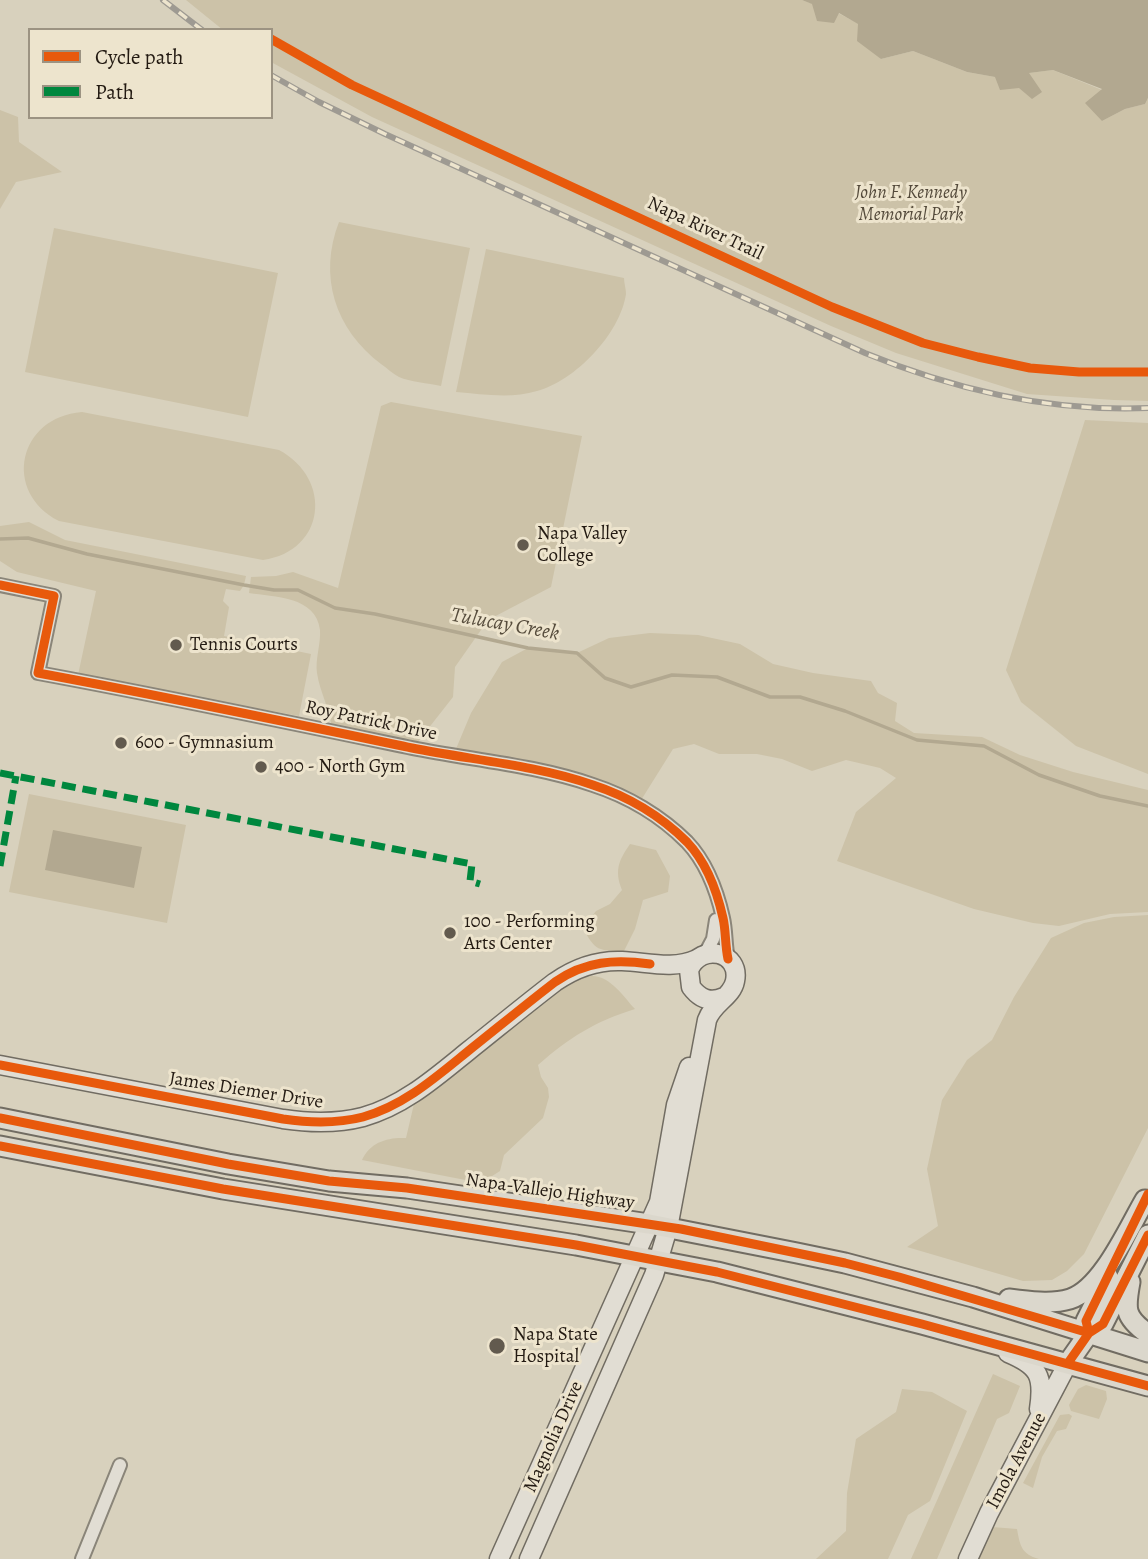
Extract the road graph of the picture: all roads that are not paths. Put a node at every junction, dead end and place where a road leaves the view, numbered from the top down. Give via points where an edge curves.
1 (0, 585) edge
2 (717, 898) junction
3 (701, 956) junction
4 (728, 959) junction
5 (650, 964) junction
6 (694, 991) junction
7 (724, 997) junction
8 (0, 1065) edge
9 (0, 1118) edge
10 (0, 1146) edge
11 (1147, 1197) edge
12 (658, 1226) junction
13 (1148, 1235) edge
14 (1139, 1253) junction
15 (635, 1257) junction
16 (658, 1262) junction
17 (948, 1290) junction
18 (607, 1319) junction
19 (630, 1330) junction
20 (1089, 1334) junction
21 (1148, 1334) edge
22 (973, 1338) junction
23 (1148, 1352) edge
24 (1068, 1363) junction
25 (1148, 1385) edge
26 (1036, 1425) junction
27 (120, 1465) dead end
28 (82, 1559) edge
29 (499, 1559) edge
30 (529, 1559) edge
31 (968, 1559) edge

1 - 2 street, Roy Patrick Drive via 54,596 38,673 594,785 638,805 679,835 704,864
2 - 3 street, Roy Patrick Drive via 715,933
2 - 4 street, Roy Patrick Drive
3 - 4 street via 718,953
3 - 5 street, James Diemer Drive via 674,966
3 - 6 street, Magnolia Drive via 689,974
4 - 7 street, Magnolia Drive via 736,980
5 - 6 street, James Diemer Drive via 673,972
5 - 8 street, James Diemer Drive via 615,961 573,971 411,1095 348,1120 283,1119
6 - 7 street via 712,1000
6 - 12 street, Magnolia Drive via 700,1011 691,1061 676,1105
7 - 12 street, Magnolia Drive via 707,1020
9 - 12 main road, Napa-Vallejo Highway via 329,1181 407,1188
10 - 15 main road via 223,1189
11 - 17 main road via 1105,1268 1073,1298 1034,1302
11 - 20 main road via 1086,1321
12 - 15 street, Magnolia Drive
12 - 16 street, Magnolia Drive
12 - 17 main road, Napa-Vallejo Highway via 845,1263
13 - 14 main road
14 - 20 main road via 1103,1324
14 - 21 main road via 1127,1311
15 - 16 main road
15 - 18 street, Magnolia Drive
16 - 19 street, Magnolia Drive
16 - 22 main road via 717,1272
17 - 20 main road, Napa-Vallejo Highway
18 - 19 street
18 - 29 street, Magnolia Drive
19 - 30 street, Magnolia Drive
20 - 23 main road, Napa-Vallejo Highway
20 - 24 main road
22 - 24 main road
22 - 26 street via 1036,1370 1042,1385
24 - 25 main road
24 - 26 street, Imola Avenue
26 - 31 street, Imola Avenue
27 - 28 street

